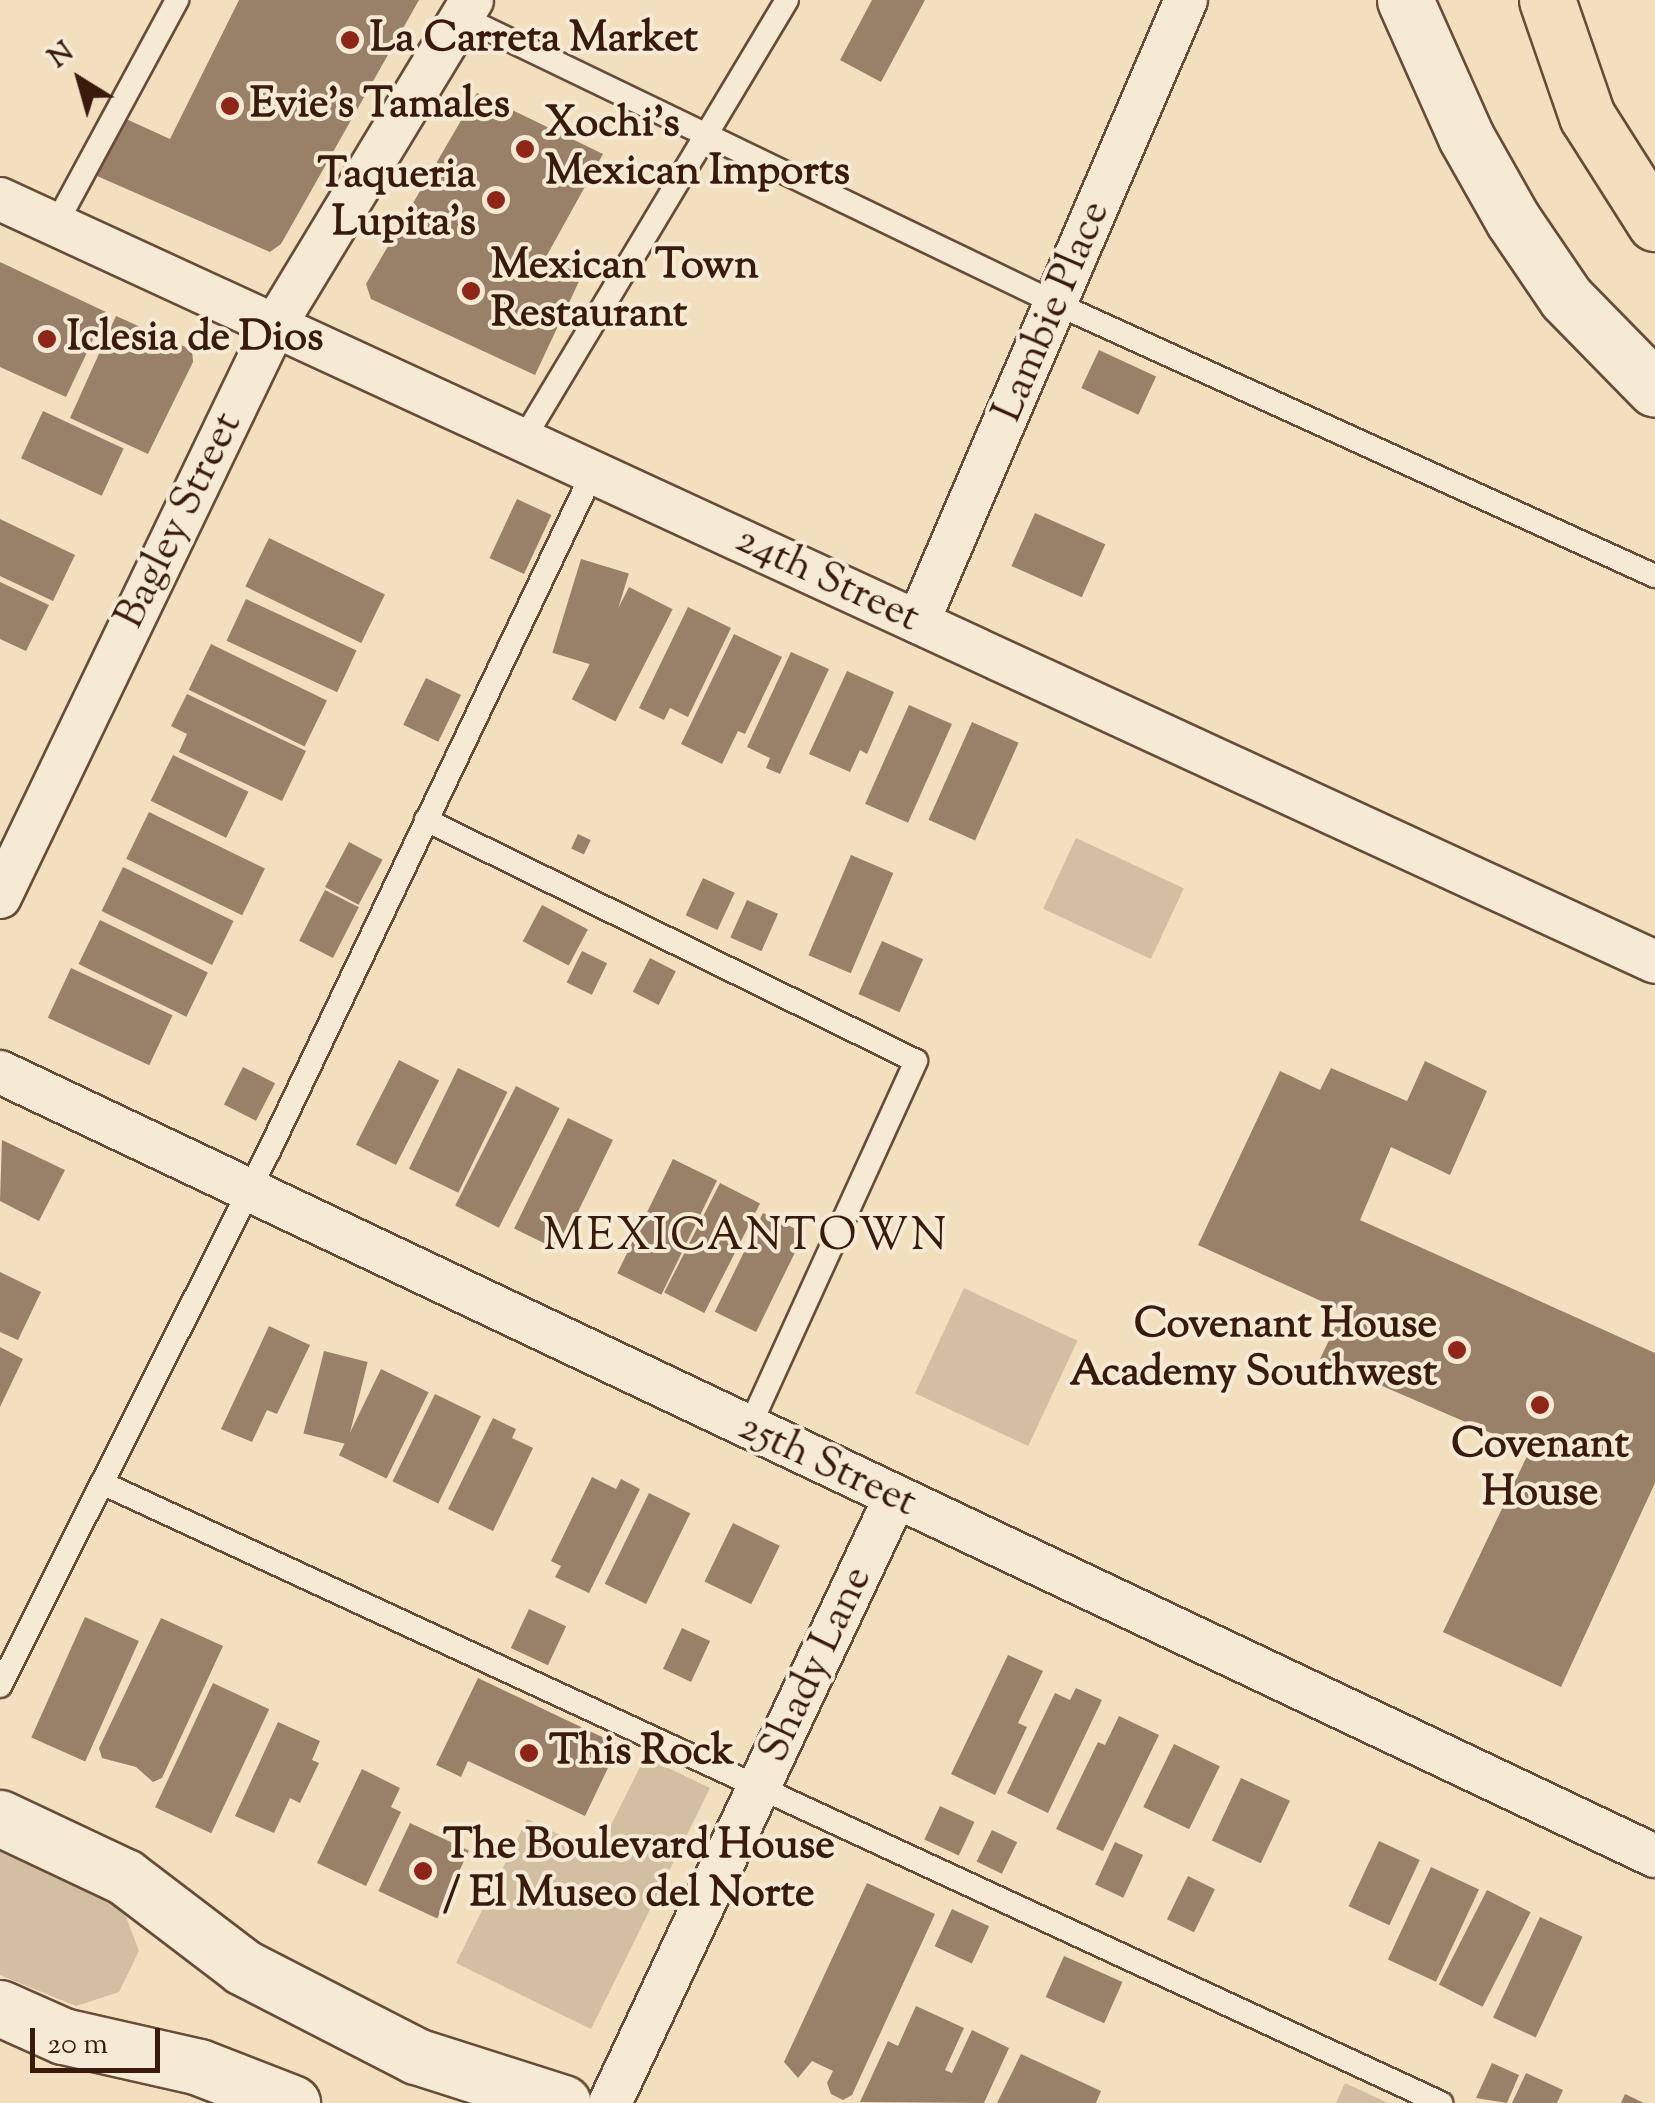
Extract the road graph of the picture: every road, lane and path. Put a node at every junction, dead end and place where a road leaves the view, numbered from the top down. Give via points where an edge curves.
1 (178, 0) edge
2 (787, 0) edge
3 (1186, 0) edge
4 (1405, 0) edge
5 (1547, 0) edge
6 (467, 8) edge
7 (706, 138) junction
8 (0, 199) edge
9 (1655, 223) edge
10 (56, 224) junction
11 (1057, 304) junction
12 (274, 327) junction
13 (1655, 390) edge
14 (523, 440) junction
15 (593, 472) junction
16 (1655, 576) edge
17 (918, 622) junction
18 (426, 820) junction
19 (0, 896) edge
20 (1655, 962) edge
21 (0, 1072) edge
22 (249, 1191) junction
23 (749, 1428) junction
24 (102, 1483) junction
25 (895, 1498) junction
26 (0, 1686) edge
27 (758, 1791) junction
28 (0, 1818) edge
29 (1655, 1856) edge
30 (0, 2008) edge
31 (292, 2103) edge
32 (563, 2103) edge
33 (610, 2103) edge
34 (1440, 2103) edge

1 - 10 lane
2 - 7 lane
3 - 11 street, Lambie Place
4 - 13 street via 1466,137 1514,220 1566,298
5 - 9 highway via 1587,116
6 - 7 lane
6 - 12 street, Bagley Street
7 - 11 lane
7 - 14 lane
8 - 10 street, 24th Street
10 - 12 street, 24th Street
11 - 16 lane
11 - 17 street, Lambie Place
12 - 14 street, 24th Street
12 - 19 street, Bagley Street
14 - 15 street, 24th Street
15 - 17 street, 24th Street
15 - 18 lane
17 - 20 street, 24th Street
18 - 22 lane
18 - 23 lane via 916,1061
21 - 22 street, 25th Street
22 - 23 street, 25th Street
22 - 24 lane
23 - 25 street, 25th Street
24 - 26 lane
24 - 27 lane
25 - 27 street, Shady Lane
25 - 29 street, 25th Street
27 - 33 street, Shady Lane
27 - 34 lane
28 - 32 street via 125,1877 243,1967 416,2056
30 - 31 street via 62,2036 199,2068

